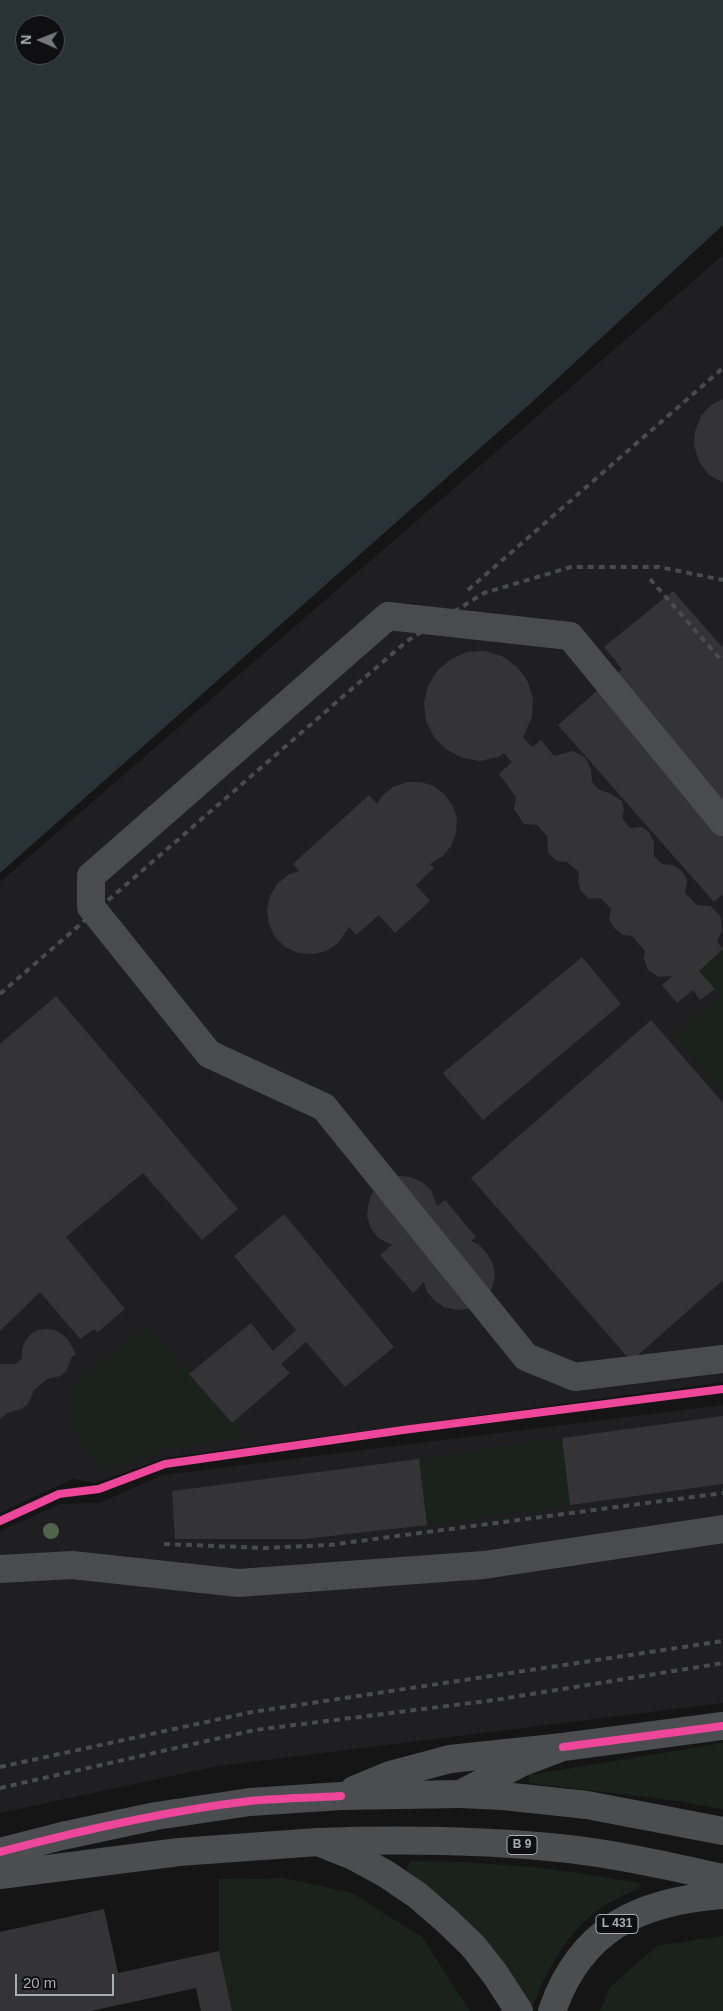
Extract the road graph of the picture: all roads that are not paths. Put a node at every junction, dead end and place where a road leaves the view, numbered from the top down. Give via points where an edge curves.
1 (723, 822) edge
2 (723, 1359) edge
3 (723, 1530) edge
4 (0, 1569) edge
5 (723, 1726) edge
6 (563, 1747) junction
7 (460, 1794) junction
8 (341, 1796) junction
9 (723, 1831) edge
10 (318, 1842) junction
11 (0, 1852) edge
12 (0, 1875) edge
13 (723, 1878) edge
14 (723, 1895) edge
15 (519, 2011) edge
16 (552, 2011) edge

1 - 2 lane via 570,636 388,616 90,876 91,906 209,1054 324,1107 526,1357 575,1377
3 - 4 lane via 484,1565 239,1583 72,1565
5 - 6 main road
6 - 7 main road via 521,1763
6 - 8 main road via 420,1765
7 - 8 main road
7 - 9 highway via 587,1805
8 - 11 main road via 250,1802 156,1816
10 - 12 main road via 180,1852
10 - 13 highway, B 9 via 390,1839 569,1849 642,1860
10 - 15 main road via 353,1856 417,1895 473,1946
14 - 16 highway, L 431 via 697,1897 644,1910 626,1918 585,1951 569,1972

